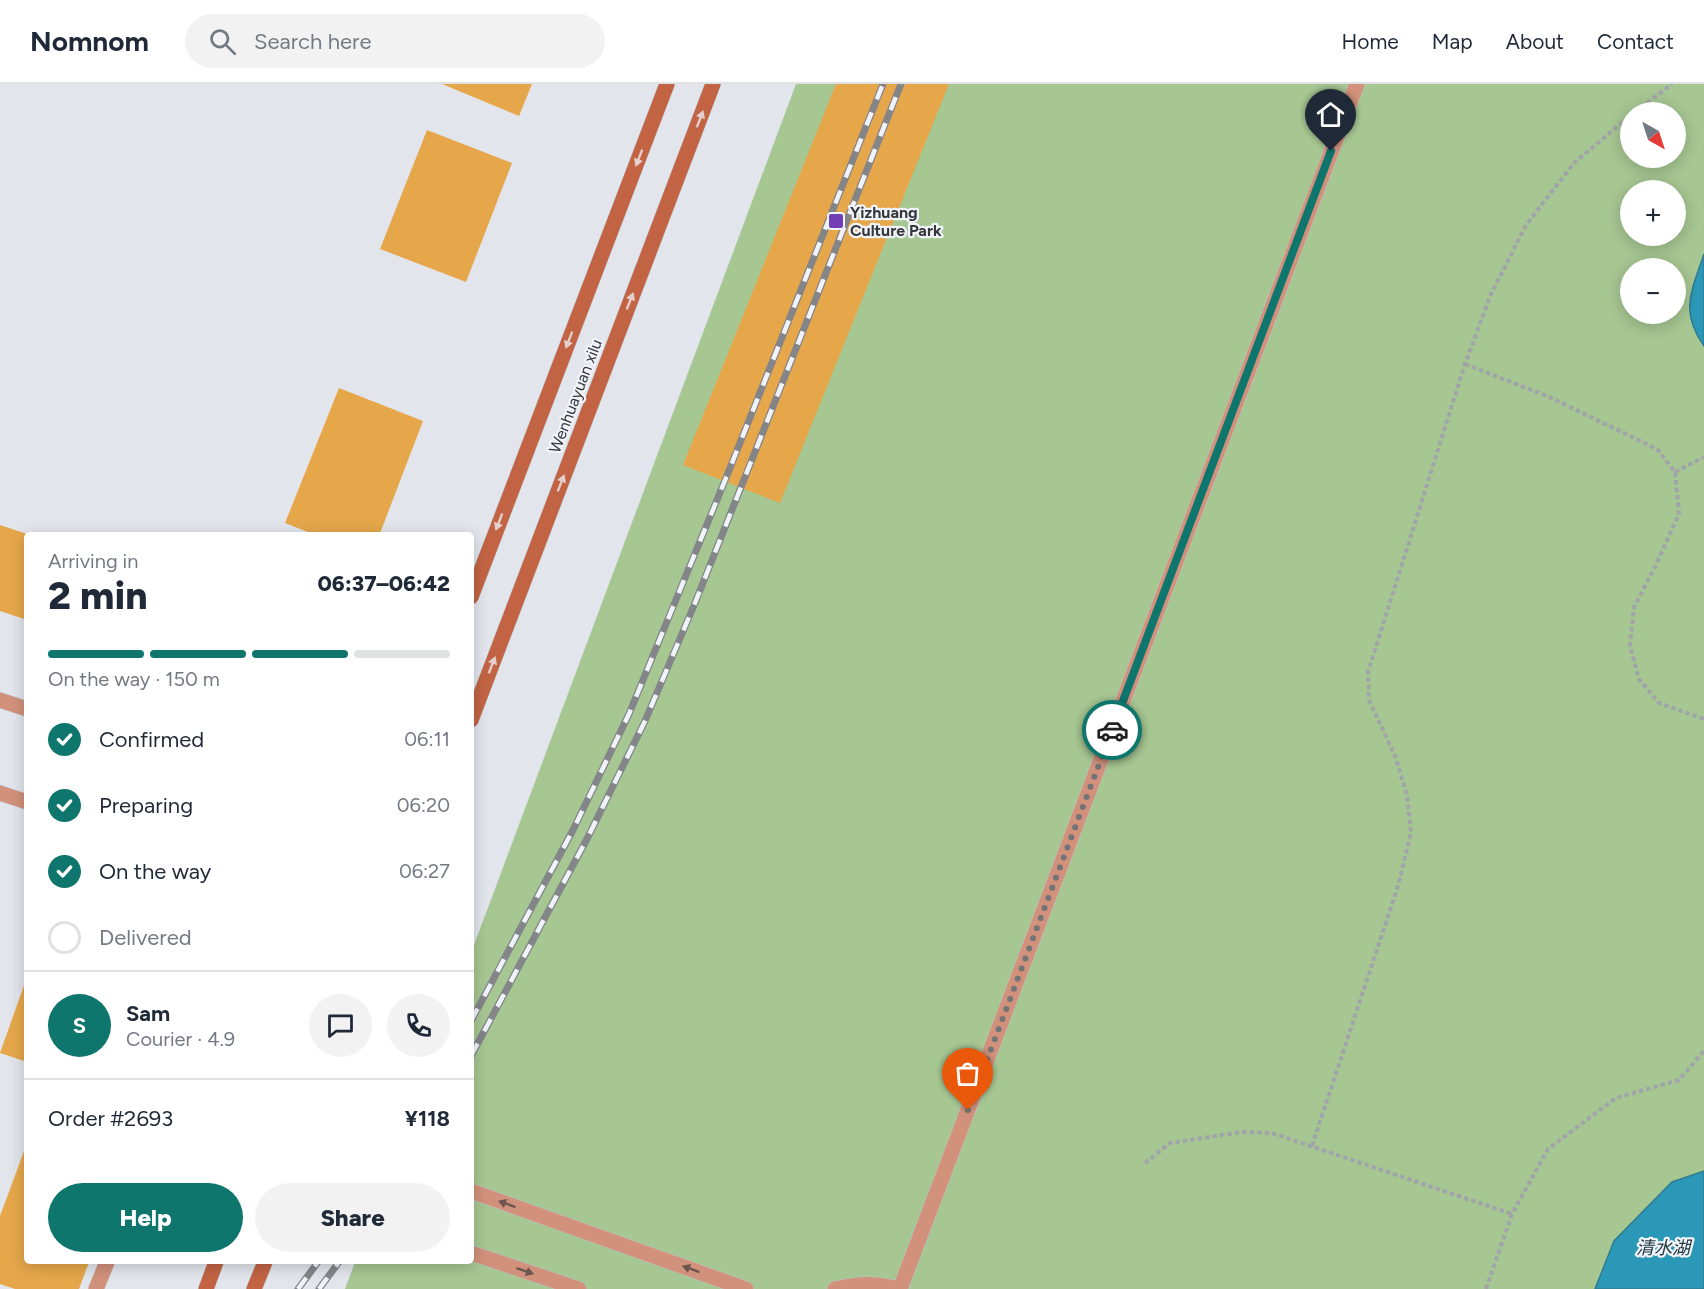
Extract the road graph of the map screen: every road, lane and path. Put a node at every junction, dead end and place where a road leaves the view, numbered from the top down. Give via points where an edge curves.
1 (668, 84) edge
2 (713, 84) edge
3 (1357, 84) edge
4 (1672, 84) edge
5 (1648, 102) edge
6 (1620, 124) edge
7 (1465, 364) junction
8 (1704, 458) edge
9 (1675, 472) junction
10 (474, 589) edge
11 (0, 700) edge
12 (24, 708) edge
13 (474, 712) edge
14 (1704, 719) edge
15 (0, 793) edge
16 (24, 801) edge
17 (1704, 1051) edge
18 (1312, 1146) junction
19 (1145, 1163) dead end
20 (474, 1192) edge
21 (1512, 1214) junction
22 (474, 1254) edge
23 (106, 1264) edge
24 (215, 1264) edge
25 (264, 1264) edge
26 (96, 1289) edge
27 (206, 1289) edge
28 (255, 1289) edge
29 (579, 1289) edge
30 (746, 1289) edge
31 (835, 1289) edge
32 (1486, 1289) edge

1 -> 10 main road, Wenhuayuan xilu
13 -> 2 main road, Wenhuayuan xilu
3 - 31 street via 900,1289 877,1284
4 - 5 path
6 - 7 path via 1574,163 1526,225 1491,294
7 - 9 path via 1547,396 1657,449
7 - 18 path via 1368,672 1369,700 1395,756 1407,795 1411,833 1398,886
8 - 9 path
9 - 14 path via 1679,514 1634,607 1630,646 1640,679 1659,703
11 - 12 street
15 - 16 street
17 - 21 path via 1679,1080 1616,1098 1548,1149
18 - 19 path via 1272,1133 1242,1132 1170,1143
18 - 21 path
30 -> 20 street
21 - 32 path
22 -> 29 street
23 - 26 street
24 - 27 main road
25 - 28 main road

